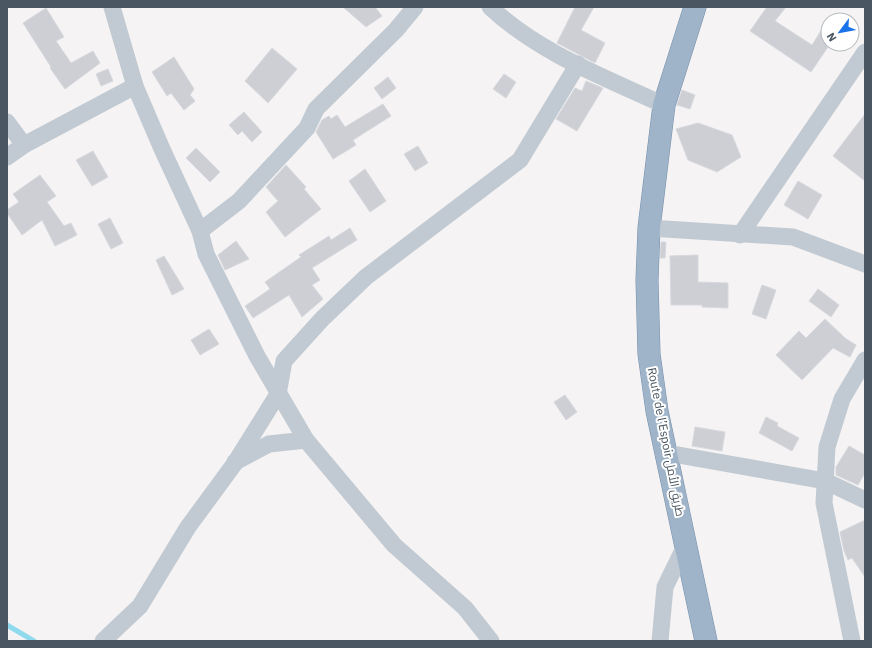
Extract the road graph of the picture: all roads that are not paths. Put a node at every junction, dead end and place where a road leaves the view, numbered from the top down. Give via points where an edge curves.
1 (112, 7) edge
2 (415, 7) edge
3 (490, 7) edge
4 (695, 7) edge
5 (865, 52) edge
6 (578, 64) junction
7 (135, 86) junction
8 (664, 104) junction
9 (7, 122) edge
10 (24, 145) junction
11 (7, 157) edge
12 (649, 228) junction
13 (200, 231) junction
14 (740, 235) junction
15 (865, 264) edge
16 (865, 360) edge
17 (278, 394) junction
18 (306, 440) junction
19 (667, 453) junction
20 (235, 462) junction
21 (826, 481) junction
22 (865, 500) edge
23 (686, 544) junction
24 (865, 627) edge
25 (103, 641) edge
26 (491, 641) edge
27 (660, 641) edge
28 (706, 641) edge
29 (853, 641) edge

1 - 7 street
2 - 13 street via 396,30 316,109 308,128 239,201
3 - 6 street via 528,38
4 - 8 highway, Route de l’Espoir طريق الأمل
5 - 14 street
6 - 8 street
6 - 17 street via 520,160 366,277 322,319 284,361
7 - 10 street
7 - 13 street
8 - 12 highway, Route de l’Espoir طريق الأمل
9 - 10 street
10 - 11 street
12 - 14 street
12 - 19 highway, Route de l’Espoir طريق الأمل via 646,280 649,354 657,411
13 - 17 street via 206,254
14 - 15 street via 793,237
16 - 21 street via 842,399 826,447
17 - 18 street
17 - 20 street
18 - 20 street via 269,444
18 - 26 street via 394,545 465,608
19 - 21 street
19 - 23 highway, Route de l’Espoir طريق الأمل
20 - 25 street via 188,527 140,606
21 - 22 street
21 - 29 street via 824,503
23 - 27 street via 665,587
23 - 28 highway, Route de l’Espoir طريق الأمل
24 - 29 street

